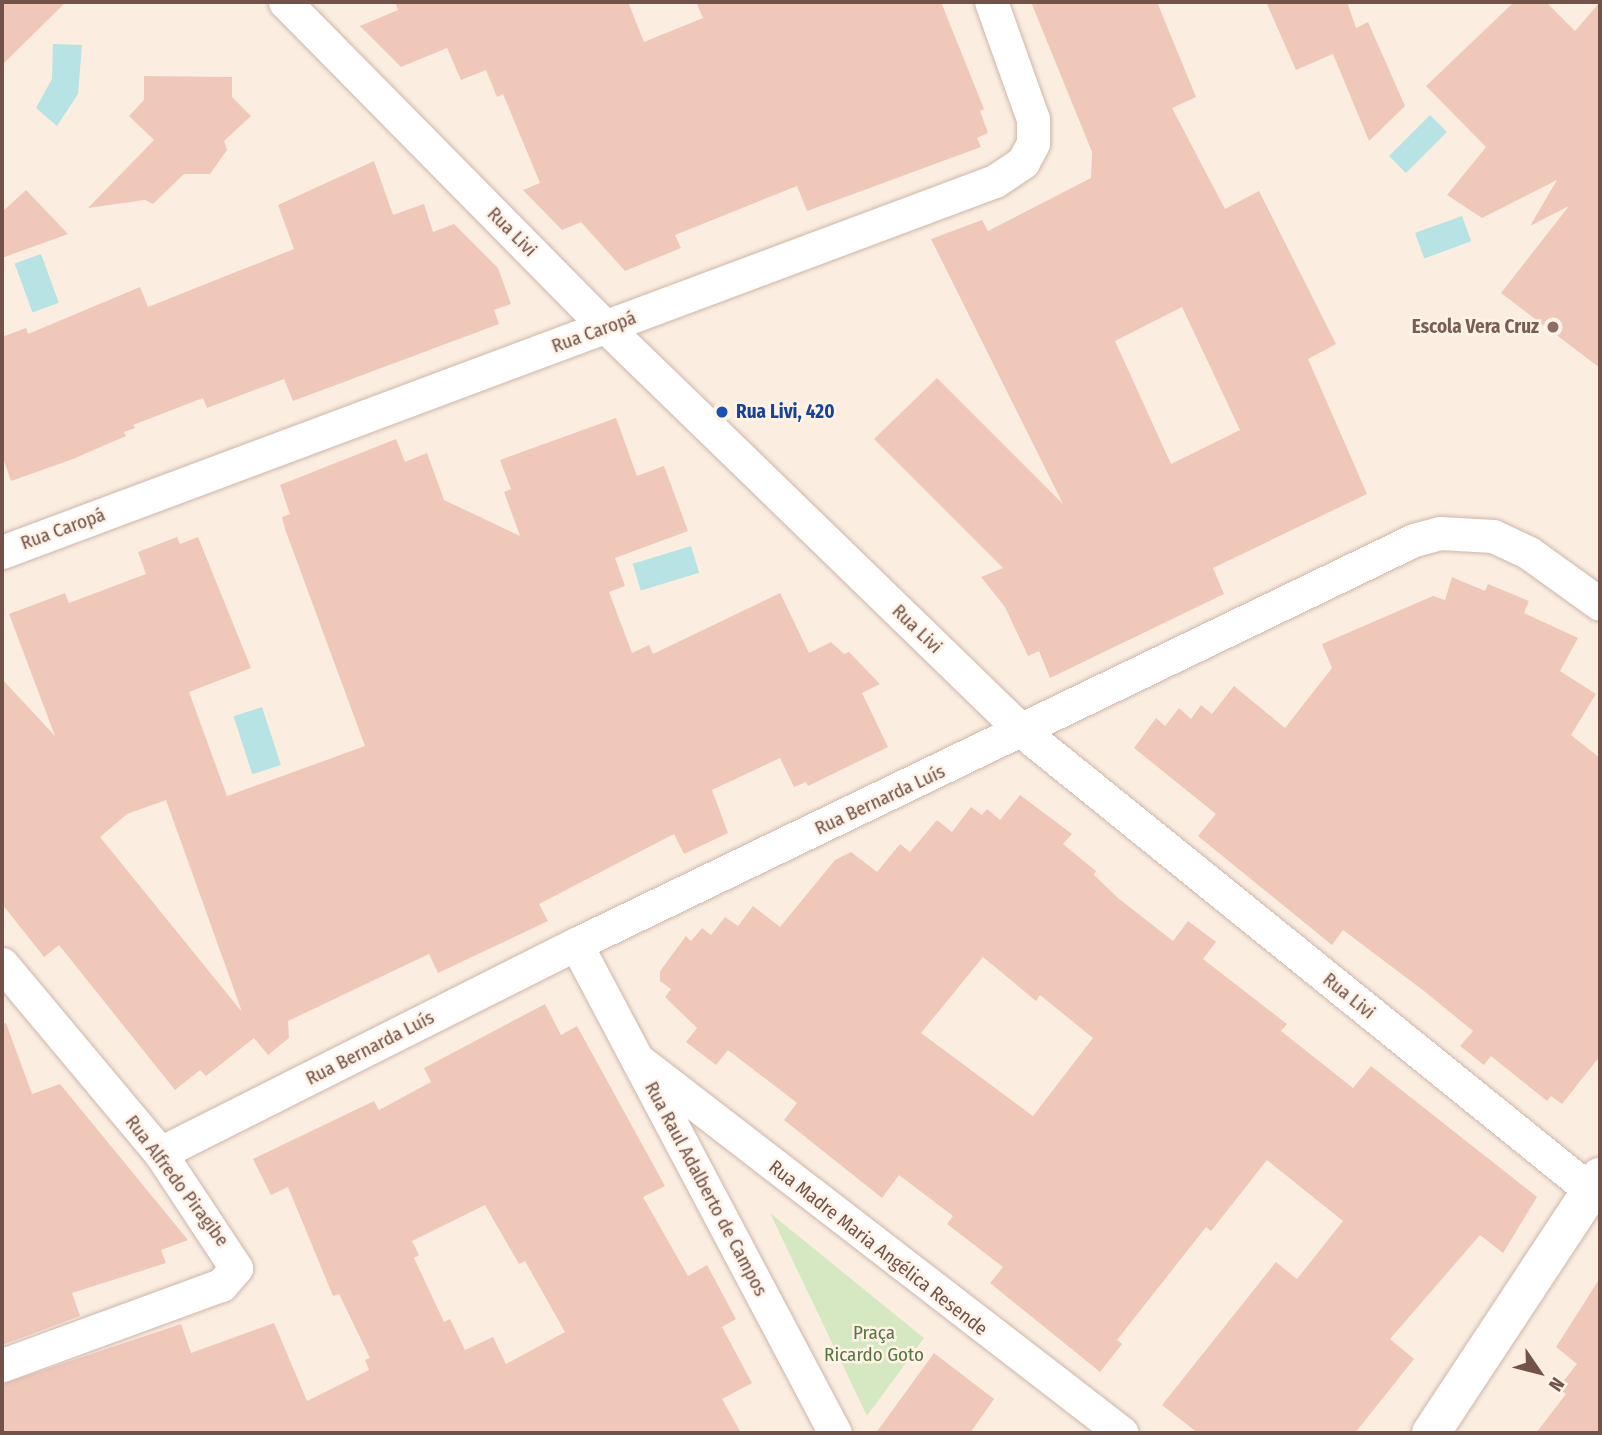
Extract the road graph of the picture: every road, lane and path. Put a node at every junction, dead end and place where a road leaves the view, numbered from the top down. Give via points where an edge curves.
1 (285, 2) edge
2 (991, 2) edge
3 (607, 328) junction
4 (2, 552) edge
5 (1600, 604) edge
6 (1023, 732) junction
7 (576, 944) junction
8 (4, 971) edge
9 (637, 1059) junction
10 (160, 1153) junction
11 (1597, 1189) edge
12 (2, 1365) edge
13 (835, 1433) edge
14 (1122, 1433) edge
15 (1431, 1433) edge

1 - 3 street, Rua Livi
2 - 3 street, Rua Caropá via 1033,119 1033,143 1023,162 995,181
3 - 4 street, Rua Caropá
3 - 6 street, Rua Livi
5 - 6 street, Rua Bernarda Luís via 1529,553 1493,536 1440,533 1414,540
6 - 7 street, Rua Bernarda Luís
6 - 11 street, Rua Livi
7 - 9 street, Rua Raul Adalberto de Campos
7 - 10 street, Rua Bernarda Luís
8 - 10 street, Rua Alfredo Piragibe
9 - 13 street, Rua Raul Adalberto de Campos
9 - 14 street, Rua Madre Maria Angélica Resende
10 - 12 street, Rua Alfredo Piragibe via 231,1254 236,1268 233,1275 221,1285
11 - 15 street

